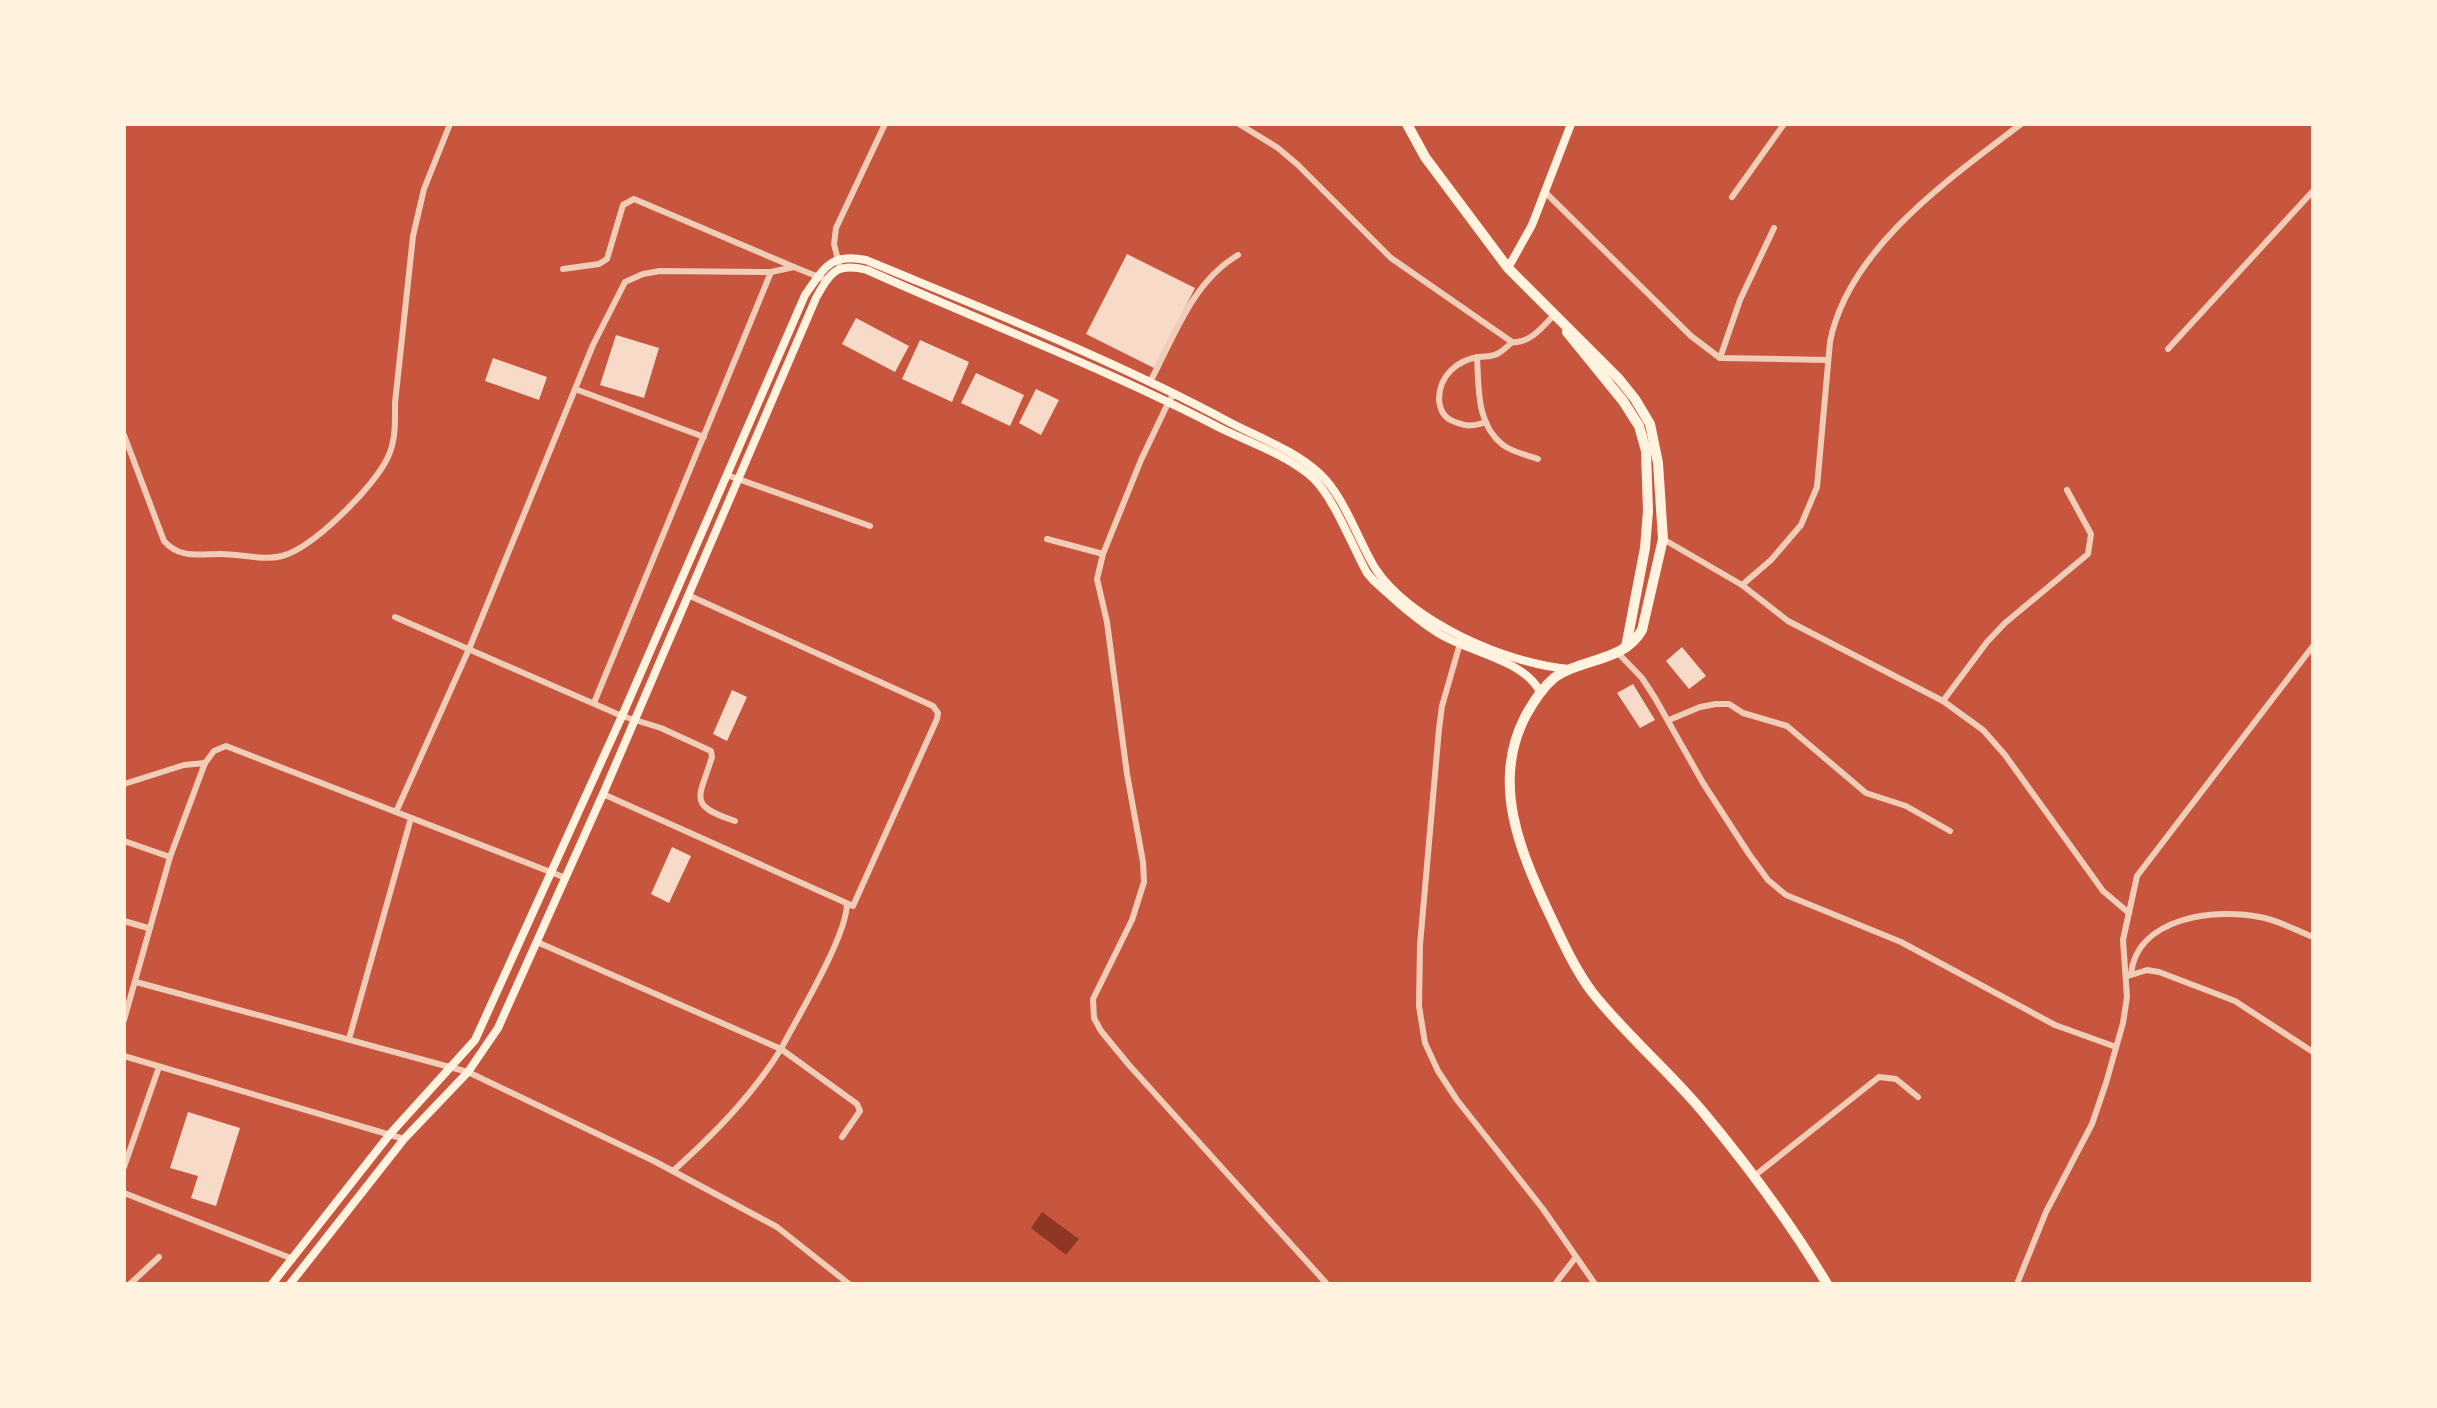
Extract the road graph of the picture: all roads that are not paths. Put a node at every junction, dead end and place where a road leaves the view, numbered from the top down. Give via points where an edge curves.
1 (450, 124) edge
2 (873, 124) edge
3 (1239, 124) edge
4 (1407, 124) edge
5 (1571, 124) edge
6 (1784, 124) edge
7 (2021, 124) edge
8 (884, 126) edge
9 (1544, 191) junction
10 (2313, 191) edge
11 (1732, 197) dead end
12 (1774, 228) dead end
13 (1238, 255) dead end
14 (838, 263) junction
15 (794, 267) junction
16 (1508, 268) junction
17 (563, 269) dead end
18 (771, 272) junction
19 (822, 278) junction
20 (1554, 315) junction
21 (1019, 324) junction
22 (1563, 325) junction
23 (1015, 336) junction
24 (1512, 342) junction
25 (2168, 349) dead end
26 (1477, 357) junction
27 (1720, 358) junction
28 (1827, 360) junction
29 (1150, 382) junction
30 (575, 389) junction
31 (1175, 393) junction
32 (1169, 401) junction
33 (1486, 422) junction
34 (124, 435) edge
35 (704, 437) junction
36 (1538, 459) dead end
37 (727, 475) junction
38 (739, 479) junction
39 (2067, 490) dead end
40 (870, 526) dead end
41 (1047, 539) dead end
42 (1663, 539) junction
43 (1103, 554) junction
44 (1742, 585) junction
45 (688, 595) junction
46 (395, 617) dead end
47 (1461, 641) junction
48 (2313, 646) edge
49 (469, 649) junction
50 (1622, 649) junction
51 (1572, 669) junction
52 (1540, 692) junction
53 (1943, 701) junction
54 (594, 703) junction
55 (622, 716) junction
56 (634, 720) junction
57 (1669, 720) junction
58 (205, 763) junction
59 (124, 784) edge
60 (603, 794) junction
61 (396, 812) junction
62 (411, 818) junction
63 (735, 821) dead end
64 (1950, 831) dead end
65 (124, 841) edge
66 (170, 857) junction
67 (552, 875) junction
68 (566, 878) junction
69 (847, 904) junction
70 (2129, 913) junction
71 (124, 921) edge
72 (148, 928) junction
73 (2313, 937) edge
74 (537, 942) junction
75 (2128, 976) junction
76 (136, 982) junction
77 (125, 1009) edge
78 (124, 1020) edge
79 (349, 1039) junction
80 (2116, 1047) junction
81 (781, 1049) junction
82 (2313, 1052) edge
83 (124, 1056) edge
84 (159, 1067) junction
85 (452, 1068) junction
86 (468, 1072) junction
87 (1918, 1097) dead end
88 (1179, 1119) junction
89 (1173, 1128) dead end
90 (390, 1134) junction
91 (842, 1137) dead end
92 (404, 1139) junction
93 (124, 1167) edge
94 (673, 1171) junction
95 (1753, 1177) junction
96 (124, 1193) edge
97 (159, 1257) dead end
98 (1576, 1257) junction
99 (293, 1259) junction
100 (130, 1284) edge
101 (272, 1284) edge
102 (290, 1284) edge
103 (849, 1284) edge
104 (1327, 1284) edge
105 (1555, 1284) edge
106 (1595, 1284) edge
107 (1827, 1284) edge
108 (2017, 1284) edge

1 - 34 street via 424,189 413,236 396,429 389,456 378,475 318,537 278,557 175,552 164,541
2 - 8 street
3 - 24 street via 1298,165 1391,258
4 - 16 highway via 1425,157
5 - 9 main road
6 - 11 street
7 - 28 street via 1869,257 1833,327
8 - 14 street via 836,228
9 - 16 main road
9 - 27 street via 1691,336
10 - 25 street
12 - 27 street
13 - 29 street via 1197,292
14 - 19 main road
14 - 21 main road via 849,257 866,260
14 - 23 main road via 867,270
15 - 17 street via 634,199 623,205 607,259
15 - 18 street
15 - 19 street
16 - 20 highway
18 - 30 street via 660,271 630,279 619,291
18 - 35 street
19 - 37 main road via 805,295
19 - 38 main road
20 - 22 highway
20 - 24 street via 1524,341
21 - 23 street
21 - 29 main road
22 - 42 highway via 1619,379 1650,424
22 - 50 highway via 1629,410 1646,451 1645,548
23 - 32 main road
24 - 26 street via 1494,356
26 - 33 street
26 - 33 street via 1446,374 1440,408 1456,423 1474,427
27 - 28 street
28 - 44 street via 1817,487 1801,525
29 - 31 main road
30 - 35 street
30 - 49 street
31 - 32 street
31 - 47 main road via 1313,468 1332,488 1387,582
32 - 43 street
32 - 47 main road via 1311,477 1374,581 1435,631
33 - 36 street via 1505,447
35 - 54 street
37 - 38 street
37 - 55 main road
38 - 40 street
38 - 45 main road
39 - 53 street via 2091,534 2088,554 2005,623
41 - 43 street
42 - 44 street
42 - 50 highway via 1642,630
43 - 88 street via 1097,579 1144,882 1132,920 1093,999 1094,1018
44 - 53 street via 1788,621
45 - 56 main road
45 - 69 street via 933,706 938,713 855,905
46 - 49 street
47 - 51 main road
47 - 52 main road via 1528,676
47 - 98 street via 1439,729 1422,905 1421,1030 1457,1100
48 - 70 street via 2154,851 2137,876
49 - 54 street
49 - 61 street
50 - 51 highway
50 - 57 street
51 - 52 highway
52 - 95 highway via 1514,746 1509,781 1515,830 1528,866 1590,989 1703,1111
53 - 70 street via 1983,730 2103,891
54 - 55 street
55 - 56 street
55 - 67 main road
56 - 60 main road
56 - 63 street via 711,751 702,804
57 - 64 street via 1700,707 1729,704 1787,726 1866,793 1906,806
57 - 80 street via 1749,854 1786,895 1901,942 2055,1025
58 - 59 street
58 - 61 street via 226,746
58 - 66 street
60 - 68 main road
60 - 69 street
61 - 62 street
62 - 67 street
62 - 79 street
65 - 66 street
66 - 72 street
67 - 68 street
67 - 85 main road via 475,1040
68 - 74 main road
69 - 81 street via 835,944
70 - 75 street via 2123,940
71 - 72 street
72 - 76 street
73 - 75 street via 2256,916 2198,916 2156,932 2138,952
74 - 81 street
74 - 86 main road via 498,1028
75 - 80 street
75 - 82 street via 2159,972 2235,1001
76 - 77 street
76 - 79 street
77 - 78 street
79 - 85 street
80 - 108 street via 2095,1116 2046,1212
81 - 91 street via 857,1104 860,1111
81 - 94 street via 754,1090
83 - 84 street
84 - 90 street
84 - 93 street
85 - 86 street
85 - 90 main road
86 - 92 main road
86 - 94 street
87 - 95 street via 1896,1079 1879,1077
88 - 89 street
88 - 104 street
90 - 92 street
90 - 99 main road
92 - 102 main road
94 - 103 street via 777,1227
95 - 107 highway
96 - 99 street
97 - 100 street
98 - 105 street
98 - 106 street
99 - 101 main road

